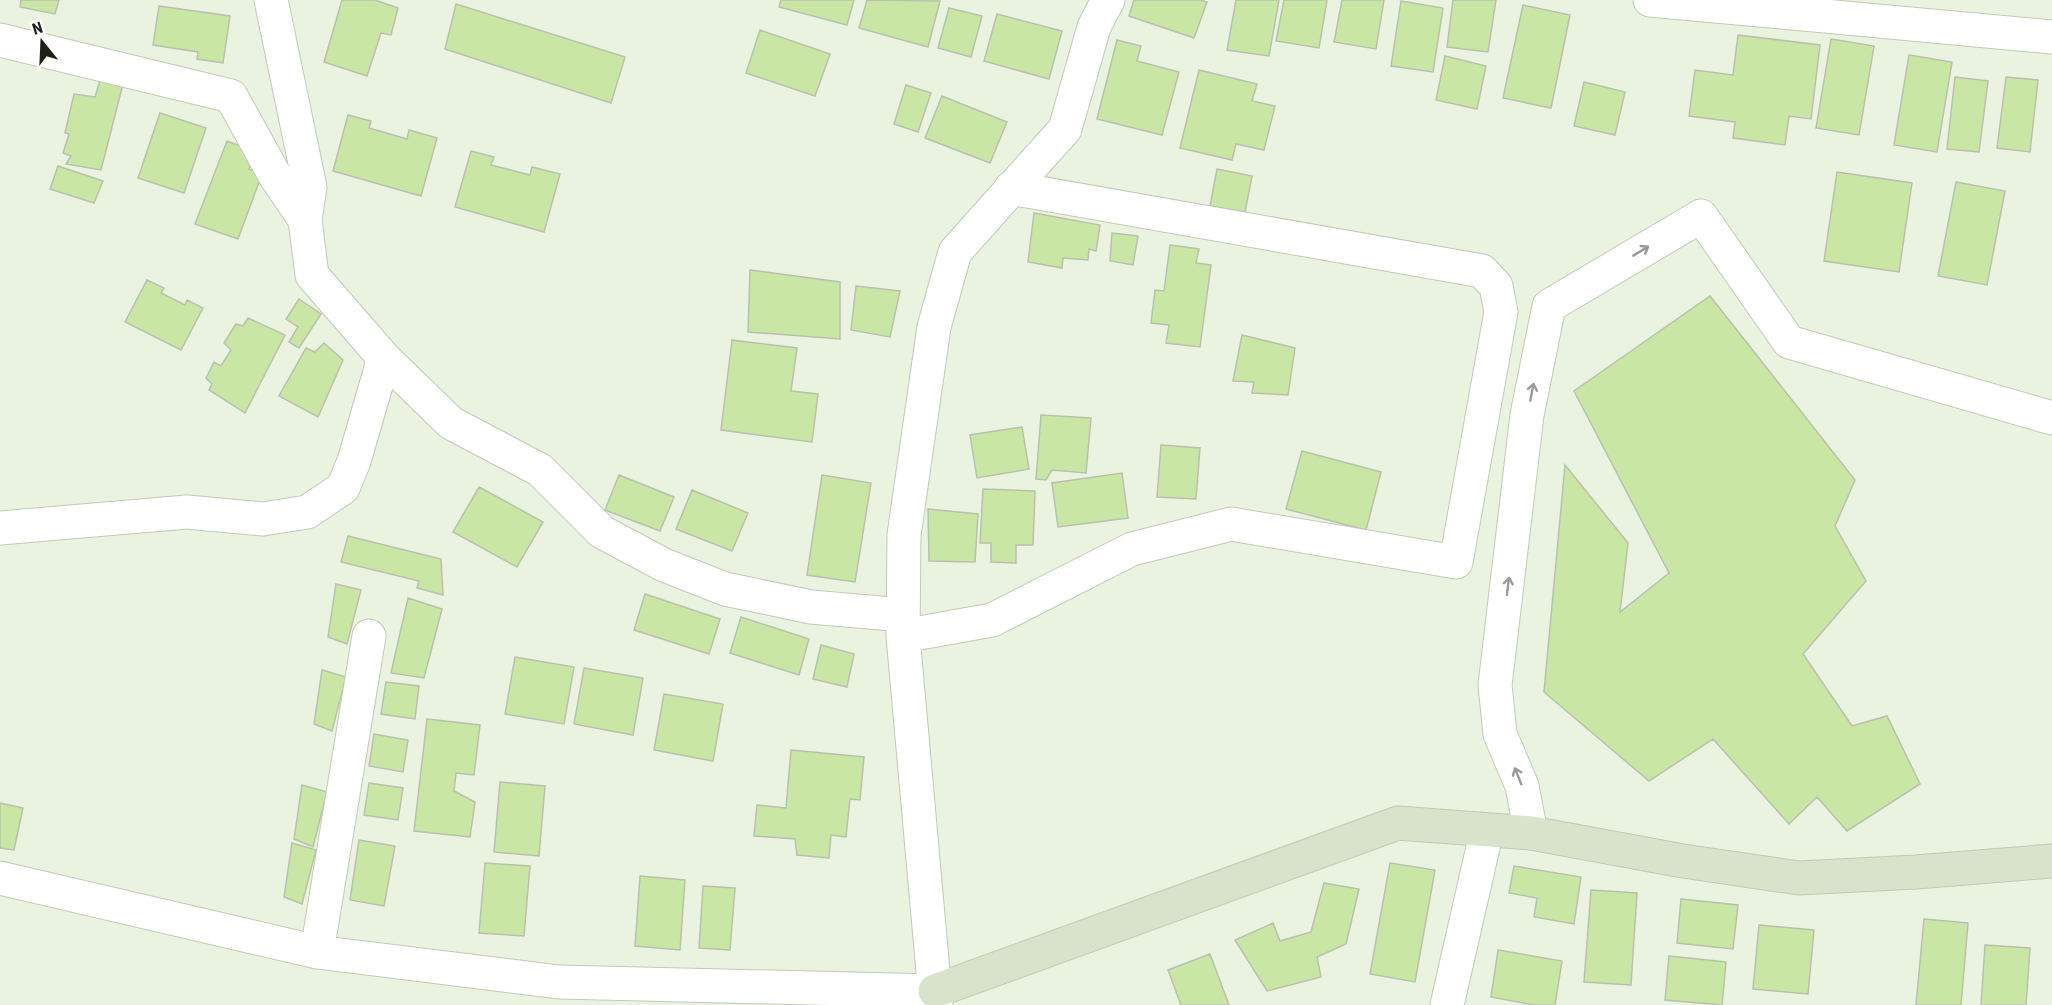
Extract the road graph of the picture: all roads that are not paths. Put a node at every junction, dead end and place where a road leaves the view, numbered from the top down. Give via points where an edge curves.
1 (272, 0) edge
2 (1108, 0) edge
3 (1650, 0) edge
4 (2052, 37) edge
5 (0, 40) edge
6 (1011, 188) junction
7 (305, 219) junction
8 (384, 358) junction
9 (2052, 418) edge
10 (0, 528) edge
11 (903, 626) junction
12 (369, 636) dead end
13 (1487, 830) junction
14 (1531, 833) junction
15 (2052, 861) edge
16 (0, 878) edge
17 (317, 952) junction
18 (558, 993) edge
19 (935, 998) edge
20 (1447, 1005) edge

1 - 7 street via 310,187
2 - 6 street via 1094,27 1065,129
3 - 4 street
5 - 7 street via 231,96 274,174
6 - 11 street via 955,252 934,327 904,535
6 - 11 street via 1482,271 1496,286 1501,312 1456,562 1231,524 1132,549 993,620
7 - 8 street via 312,275
8 - 10 street via 343,488 307,512 263,519 187,512
8 - 11 street via 451,423 540,470 602,532 664,565 725,589
14 -> 9 street via 1522,786 1500,734 1496,685 1527,415 1549,306 1701,216 1789,342
11 - 19 street
12 - 17 street
13 - 14 street
13 - 19 street via 1398,823
13 - 20 street
14 - 15 street via 1798,878
16 - 17 street
17 - 18 street
18 - 19 street

